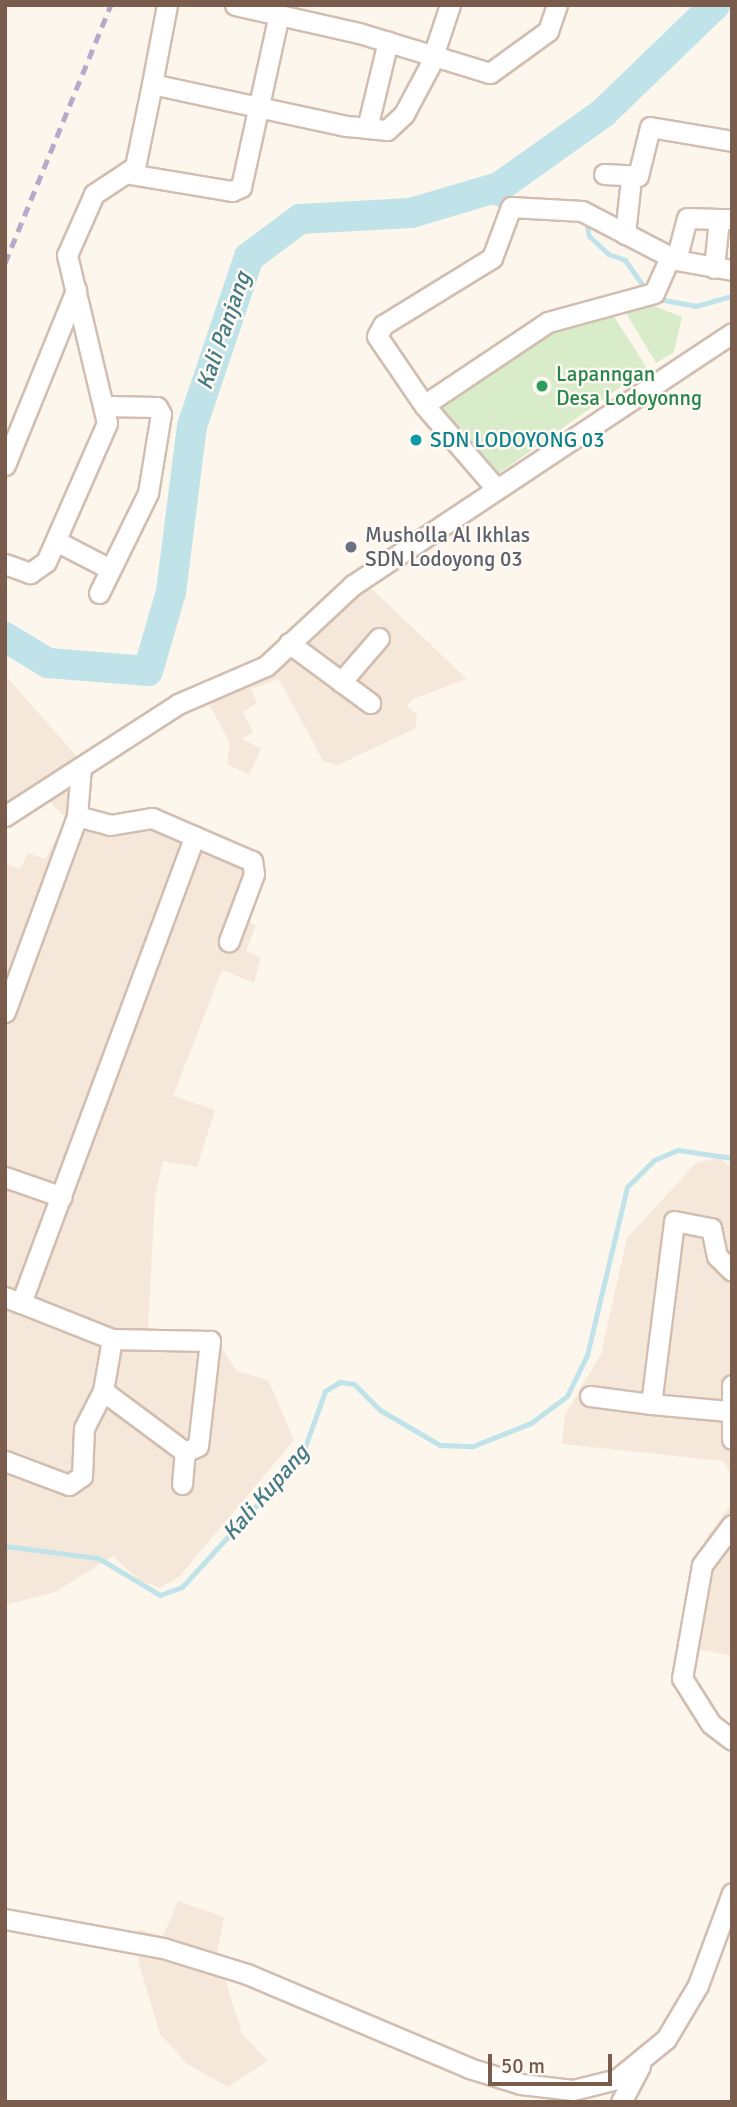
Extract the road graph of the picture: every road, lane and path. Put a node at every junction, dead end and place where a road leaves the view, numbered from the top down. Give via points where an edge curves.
1 (167, 5) edge
2 (235, 5) edge
3 (450, 5) edge
4 (557, 5) edge
5 (279, 14) junction
6 (388, 41) junction
7 (435, 54) junction
8 (152, 84) junction
9 (261, 105) junction
10 (367, 128) junction
11 (732, 141) edge
12 (131, 174) junction
13 (604, 174) dead end
14 (631, 179) junction
15 (725, 219) edge
16 (625, 234) junction
17 (673, 258) junction
18 (723, 269) edge
19 (76, 290) junction
20 (732, 333) edge
21 (107, 405) junction
22 (424, 405) junction
23 (5, 465) edge
24 (494, 485) junction
25 (56, 541) junction
26 (5, 564) edge
27 (108, 568) junction
28 (99, 593) dead end
29 (379, 639) dead end
30 (289, 643) junction
31 (341, 682) junction
32 (370, 703) dead end
33 (82, 767) junction
34 (5, 816) edge
35 (77, 816) junction
36 (195, 836) junction
37 (229, 941) dead end
38 (5, 1012) edge
39 (5, 1177) edge
40 (62, 1197) junction
41 (732, 1271) edge
42 (13, 1300) edge
43 (112, 1339) junction
44 (732, 1385) edge
45 (103, 1391) junction
46 (590, 1396) dead end
47 (651, 1404) junction
48 (728, 1411) junction
49 (732, 1439) edge
50 (185, 1452) junction
51 (5, 1461) edge
52 (182, 1484) dead end
53 (732, 1525) edge
54 (732, 1740) edge
55 (732, 1893) edge
56 (5, 1919) edge
57 (641, 2064) junction
58 (621, 2102) edge

1 - 8 street
2 - 5 street
3 - 7 street
4 - 7 street via 548,31 500,69 479,70
5 - 6 street
5 - 9 street
6 - 7 street
6 - 10 street
7 - 10 street via 398,121 387,130
8 - 9 street
8 - 12 street
9 - 10 street
9 - 12 street via 246,179 237,189
11 - 14 street via 650,127 638,176
12 - 19 street via 94,194 71,239 67,255
13 - 14 street
14 - 16 street
15 - 17 street via 687,218
15 - 18 street
16 - 17 street
16 - 22 street via 583,211 510,207 492,258 378,330 379,340
17 - 18 street
17 - 22 street via 647,297 548,322
19 - 21 street
19 - 23 street
20 - 24 street
21 - 25 street via 99,446
21 - 27 street via 157,407 161,414 148,493
22 - 24 street
24 - 30 street via 353,585
25 - 26 street via 39,571
25 - 27 street
27 - 28 street
29 - 31 street
30 - 31 street
30 - 33 street via 266,666 178,704
31 - 32 street
33 - 34 street
33 - 35 street
35 - 36 street via 110,825 152,818
35 - 38 street
36 - 37 street via 252,861 254,874
36 - 40 street
39 - 40 street
40 - 42 street
41 - 47 street via 717,1256 712,1228 674,1221
42 - 43 street
43 - 45 street
43 - 50 street via 211,1340 202,1437 193,1452
44 - 48 street
45 - 50 street
45 - 51 street via 86,1419 78,1480 69,1485
46 - 47 street
47 - 48 street
48 - 49 street
50 - 52 street
53 - 54 street via 702,1565 682,1678 711,1724
55 - 57 street via 684,2013
56 - 57 street via 163,1948 247,1974 521,2084 573,2090 617,2079
57 - 58 street

